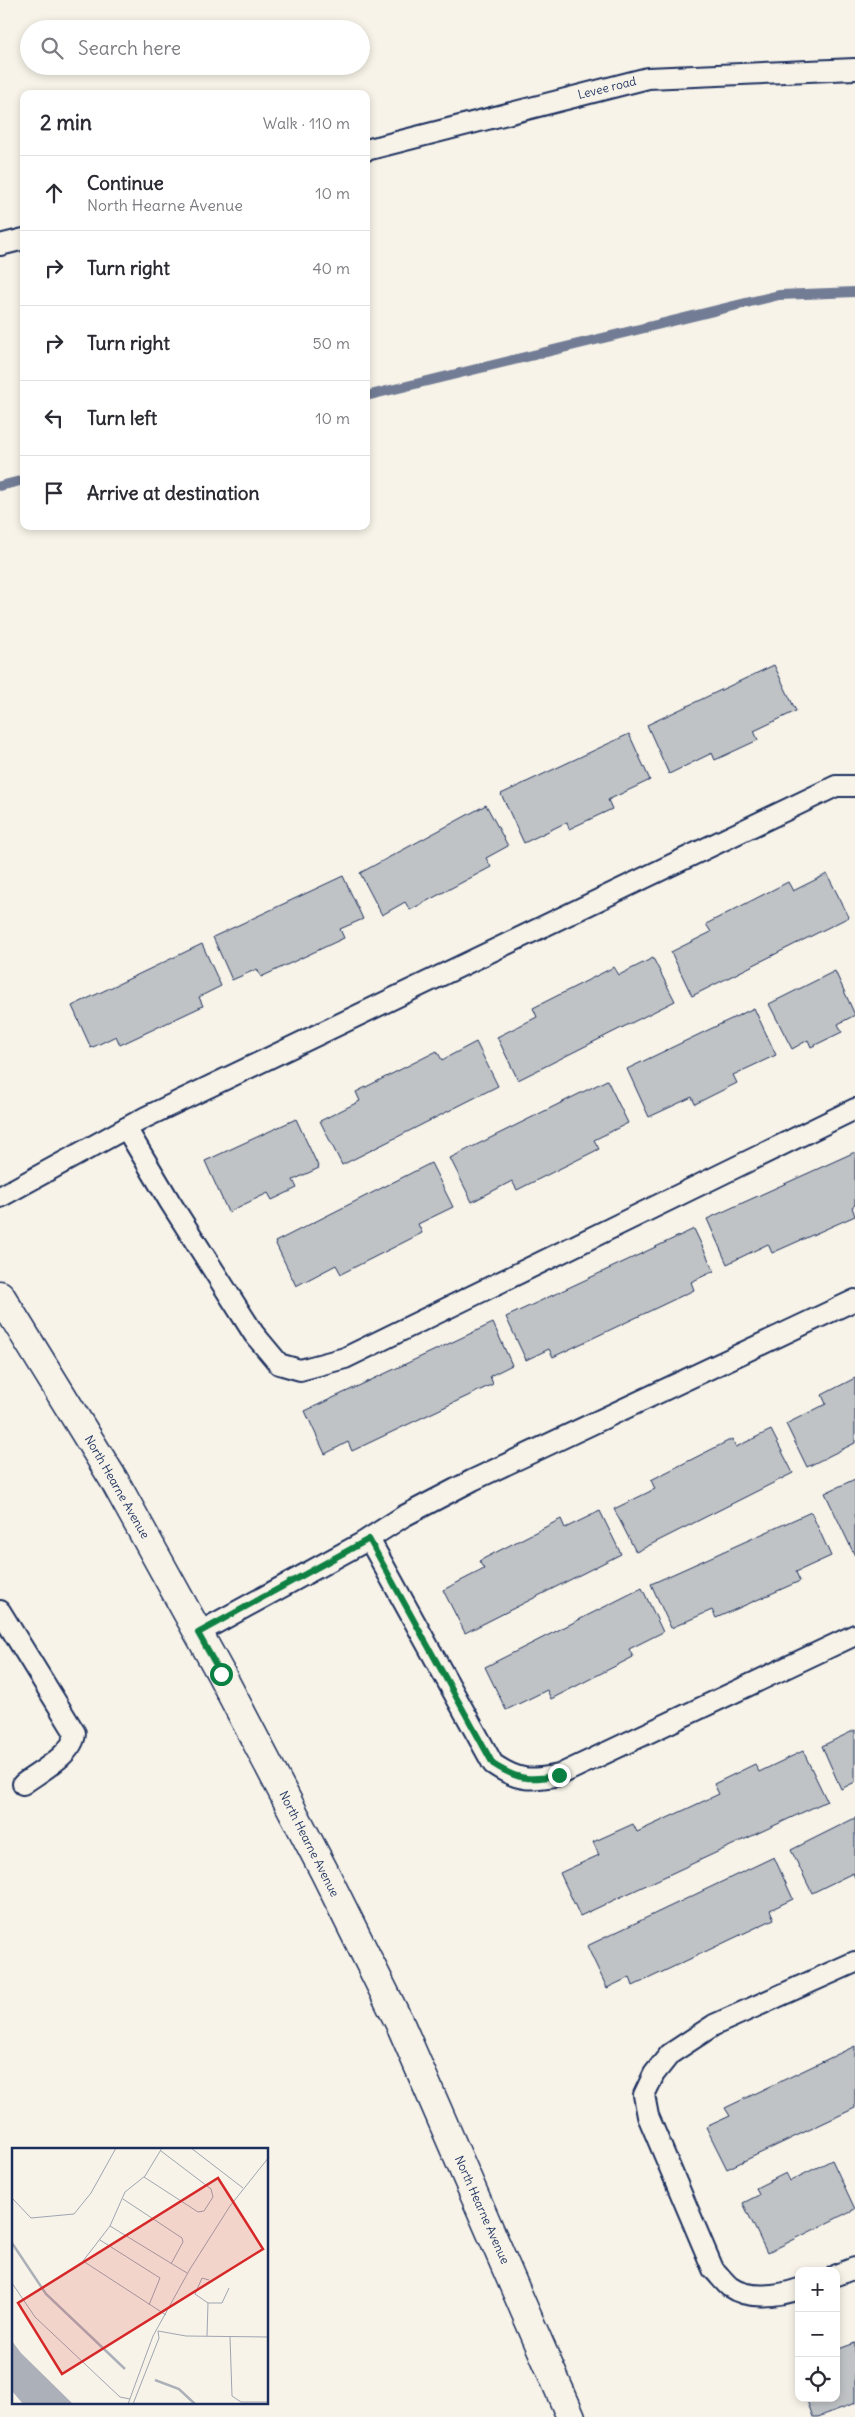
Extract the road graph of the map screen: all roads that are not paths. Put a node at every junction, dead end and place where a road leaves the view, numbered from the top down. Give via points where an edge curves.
1 (855, 69) edge
2 (370, 149) edge
3 (20, 240) edge
4 (0, 245) edge
5 (855, 786) edge
6 (855, 1109) edge
7 (126, 1128) junction
8 (0, 1197) edge
9 (0, 1294) edge
10 (855, 1300) edge
11 (369, 1539) junction
12 (0, 1611) edge
13 (198, 1633) junction
14 (855, 1635) edge
15 (23, 1784) dead end
16 (855, 1962) edge
17 (855, 2268) edge
18 (840, 2274) edge
19 (795, 2290) edge
20 (570, 2417) edge

1 - 2 lane, Levee road via 648,78
3 - 4 lane
5 - 7 lane via 836,786
6 - 7 lane via 345,1358 300,1370 279,1364 254,1334
7 - 8 lane
9 - 13 main road, North Hearne Avenue via 114,1480
10 - 11 lane via 473,1480 404,1516
11 - 13 lane
11 - 14 lane via 493,1764 512,1776 535,1780 559,1775
12 - 15 lane via 75,1733 74,1743 68,1751
13 - 20 main road, North Hearne Avenue via 401,2026
16 - 19 lane via 714,2025 670,2054 654,2074 644,2095 648,2116 713,2269 731,2288 752,2295 781,2295
17 - 18 lane

